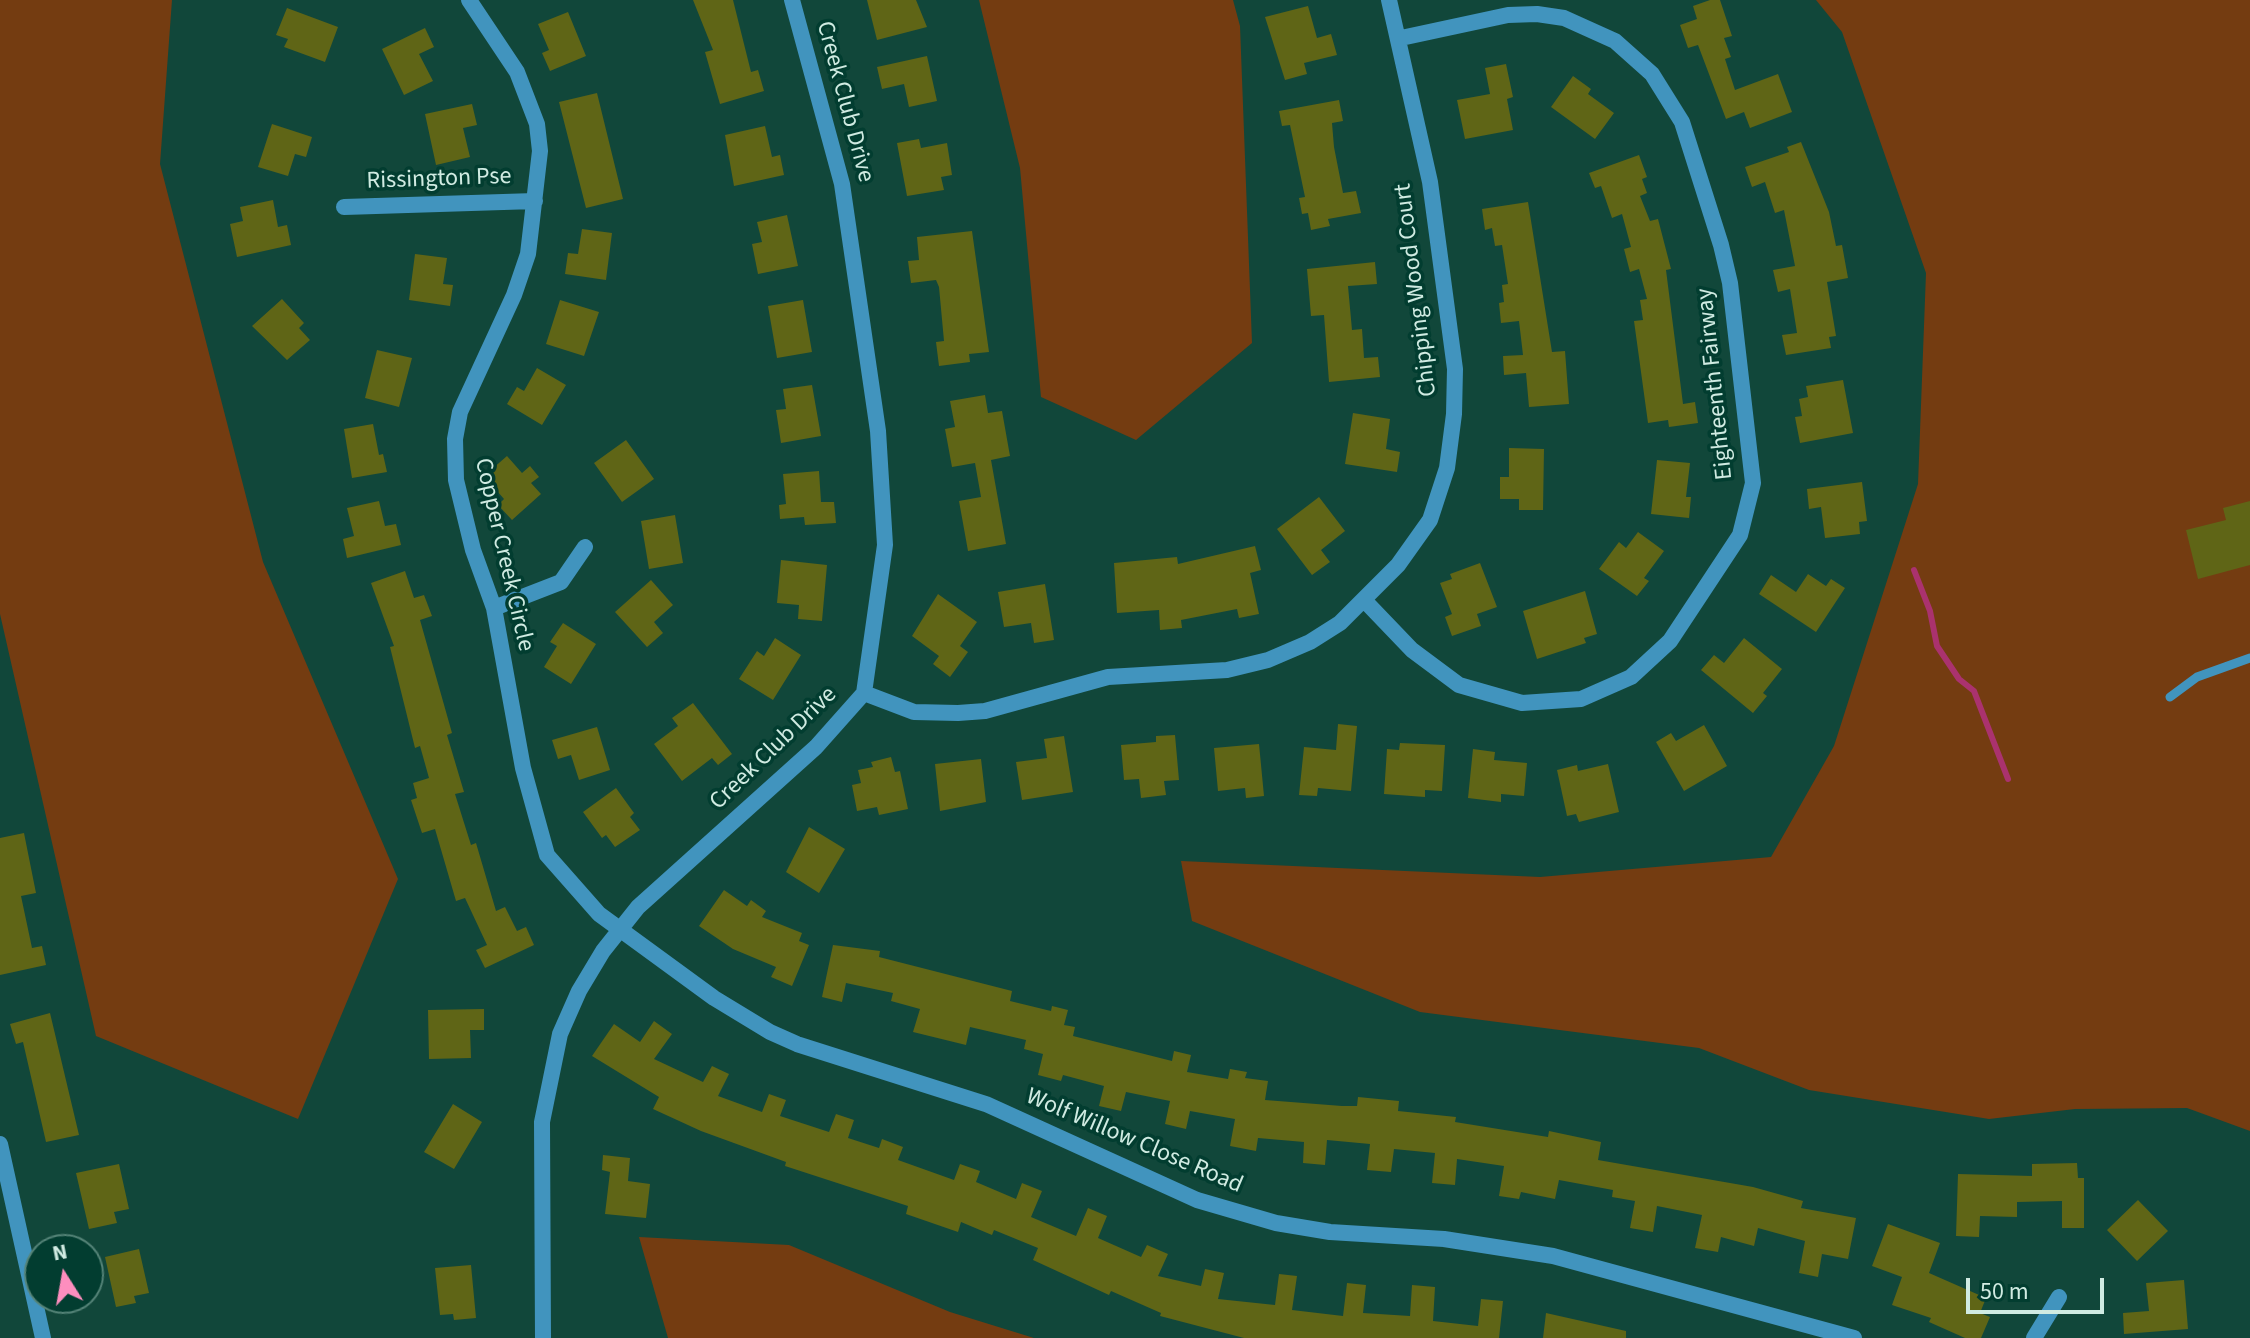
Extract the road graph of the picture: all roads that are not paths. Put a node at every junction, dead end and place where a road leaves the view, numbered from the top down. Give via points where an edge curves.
1 (469, 0) edge
2 (792, 0) edge
3 (1389, 0) edge
4 (1401, 38) junction
5 (535, 201) junction
6 (344, 207) dead end
7 (585, 547) dead end
8 (1365, 601) junction
9 (494, 608) junction
10 (2250, 658) edge
11 (864, 693) junction
12 (2170, 697) dead end
13 (620, 927) junction
14 (0, 1144) edge
15 (2059, 1297) dead end
16 (43, 1338) edge
17 (543, 1338) edge
18 (1854, 1338) edge
19 (2034, 1338) edge

1 - 5 street, Copper Creek Circle via 503,48 528,97 540,151
2 - 11 street, Creek Club Drive via 842,184 878,431 885,545
3 - 4 street, Chipping Wood Court
4 - 8 street, Chipping Wood Court via 1430,182 1455,369 1454,414 1447,468 1430,520
4 - 8 street, Eighteenth Fairway via 1508,15 1564,18 1615,41 1660,84 1682,122 1730,283 1753,483 1740,535 1670,641 1631,677 1581,699 1522,703 1459,685 1412,650
5 - 6 street, Rissington Pse
5 - 9 street, Copper Creek Circle via 519,281 469,386 455,439 456,480
7 - 9 street via 561,582
8 - 11 street, Chipping Wood Court via 1310,642 1227,670 1108,677 985,711 958,713 914,712
9 - 13 street, Copper Creek Circle via 523,768 547,855 599,914
10 - 12 lane via 2197,677
11 - 13 street, Creek Club Drive via 816,747
13 - 17 street, Creek Club Drive via 579,991 548,1079 540,1166
13 - 18 street, Wolf Willow Close Road via 714,998 770,1032 986,1104 1197,1200 1330,1232 1444,1239 1553,1256
14 - 16 street
15 - 19 street

